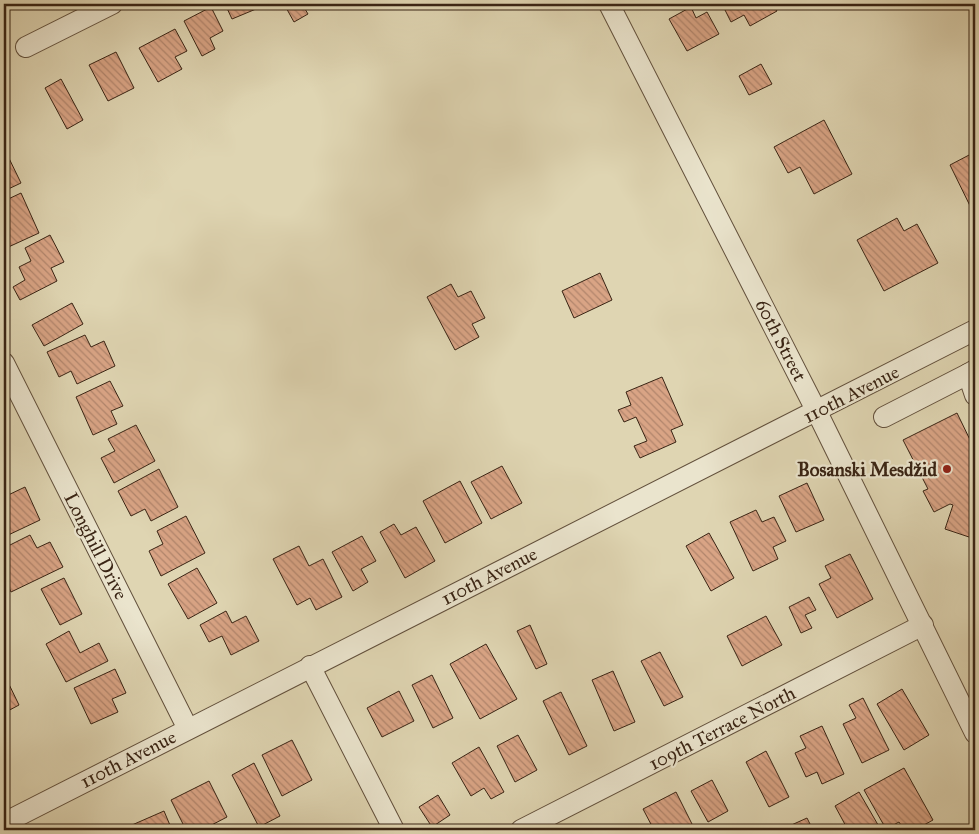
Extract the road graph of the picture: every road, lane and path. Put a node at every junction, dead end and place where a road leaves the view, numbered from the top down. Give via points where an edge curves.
1 (112, 4) edge
2 (612, 5) edge
3 (26, 47) dead end
4 (975, 330) edge
5 (4, 363) edge
6 (972, 372) edge
7 (975, 395) edge
8 (817, 412) junction
9 (884, 417) dead end
10 (923, 625) junction
11 (310, 666) junction
12 (188, 728) junction
13 (975, 733) edge
14 (4, 823) edge
15 (394, 830) edge
16 (521, 830) edge

1 - 3 street
2 - 8 street, 60th Street
4 - 8 street, 110th Avenue
5 - 12 street, Longhill Drive
6 - 7 street
6 - 9 street
8 - 10 street, 60th Street
8 - 11 street, 110th Avenue
10 - 13 street, 60th Street
10 - 16 street, 109th Terrace North
11 - 12 street, 110th Avenue
11 - 15 street
12 - 14 street, 110th Avenue

